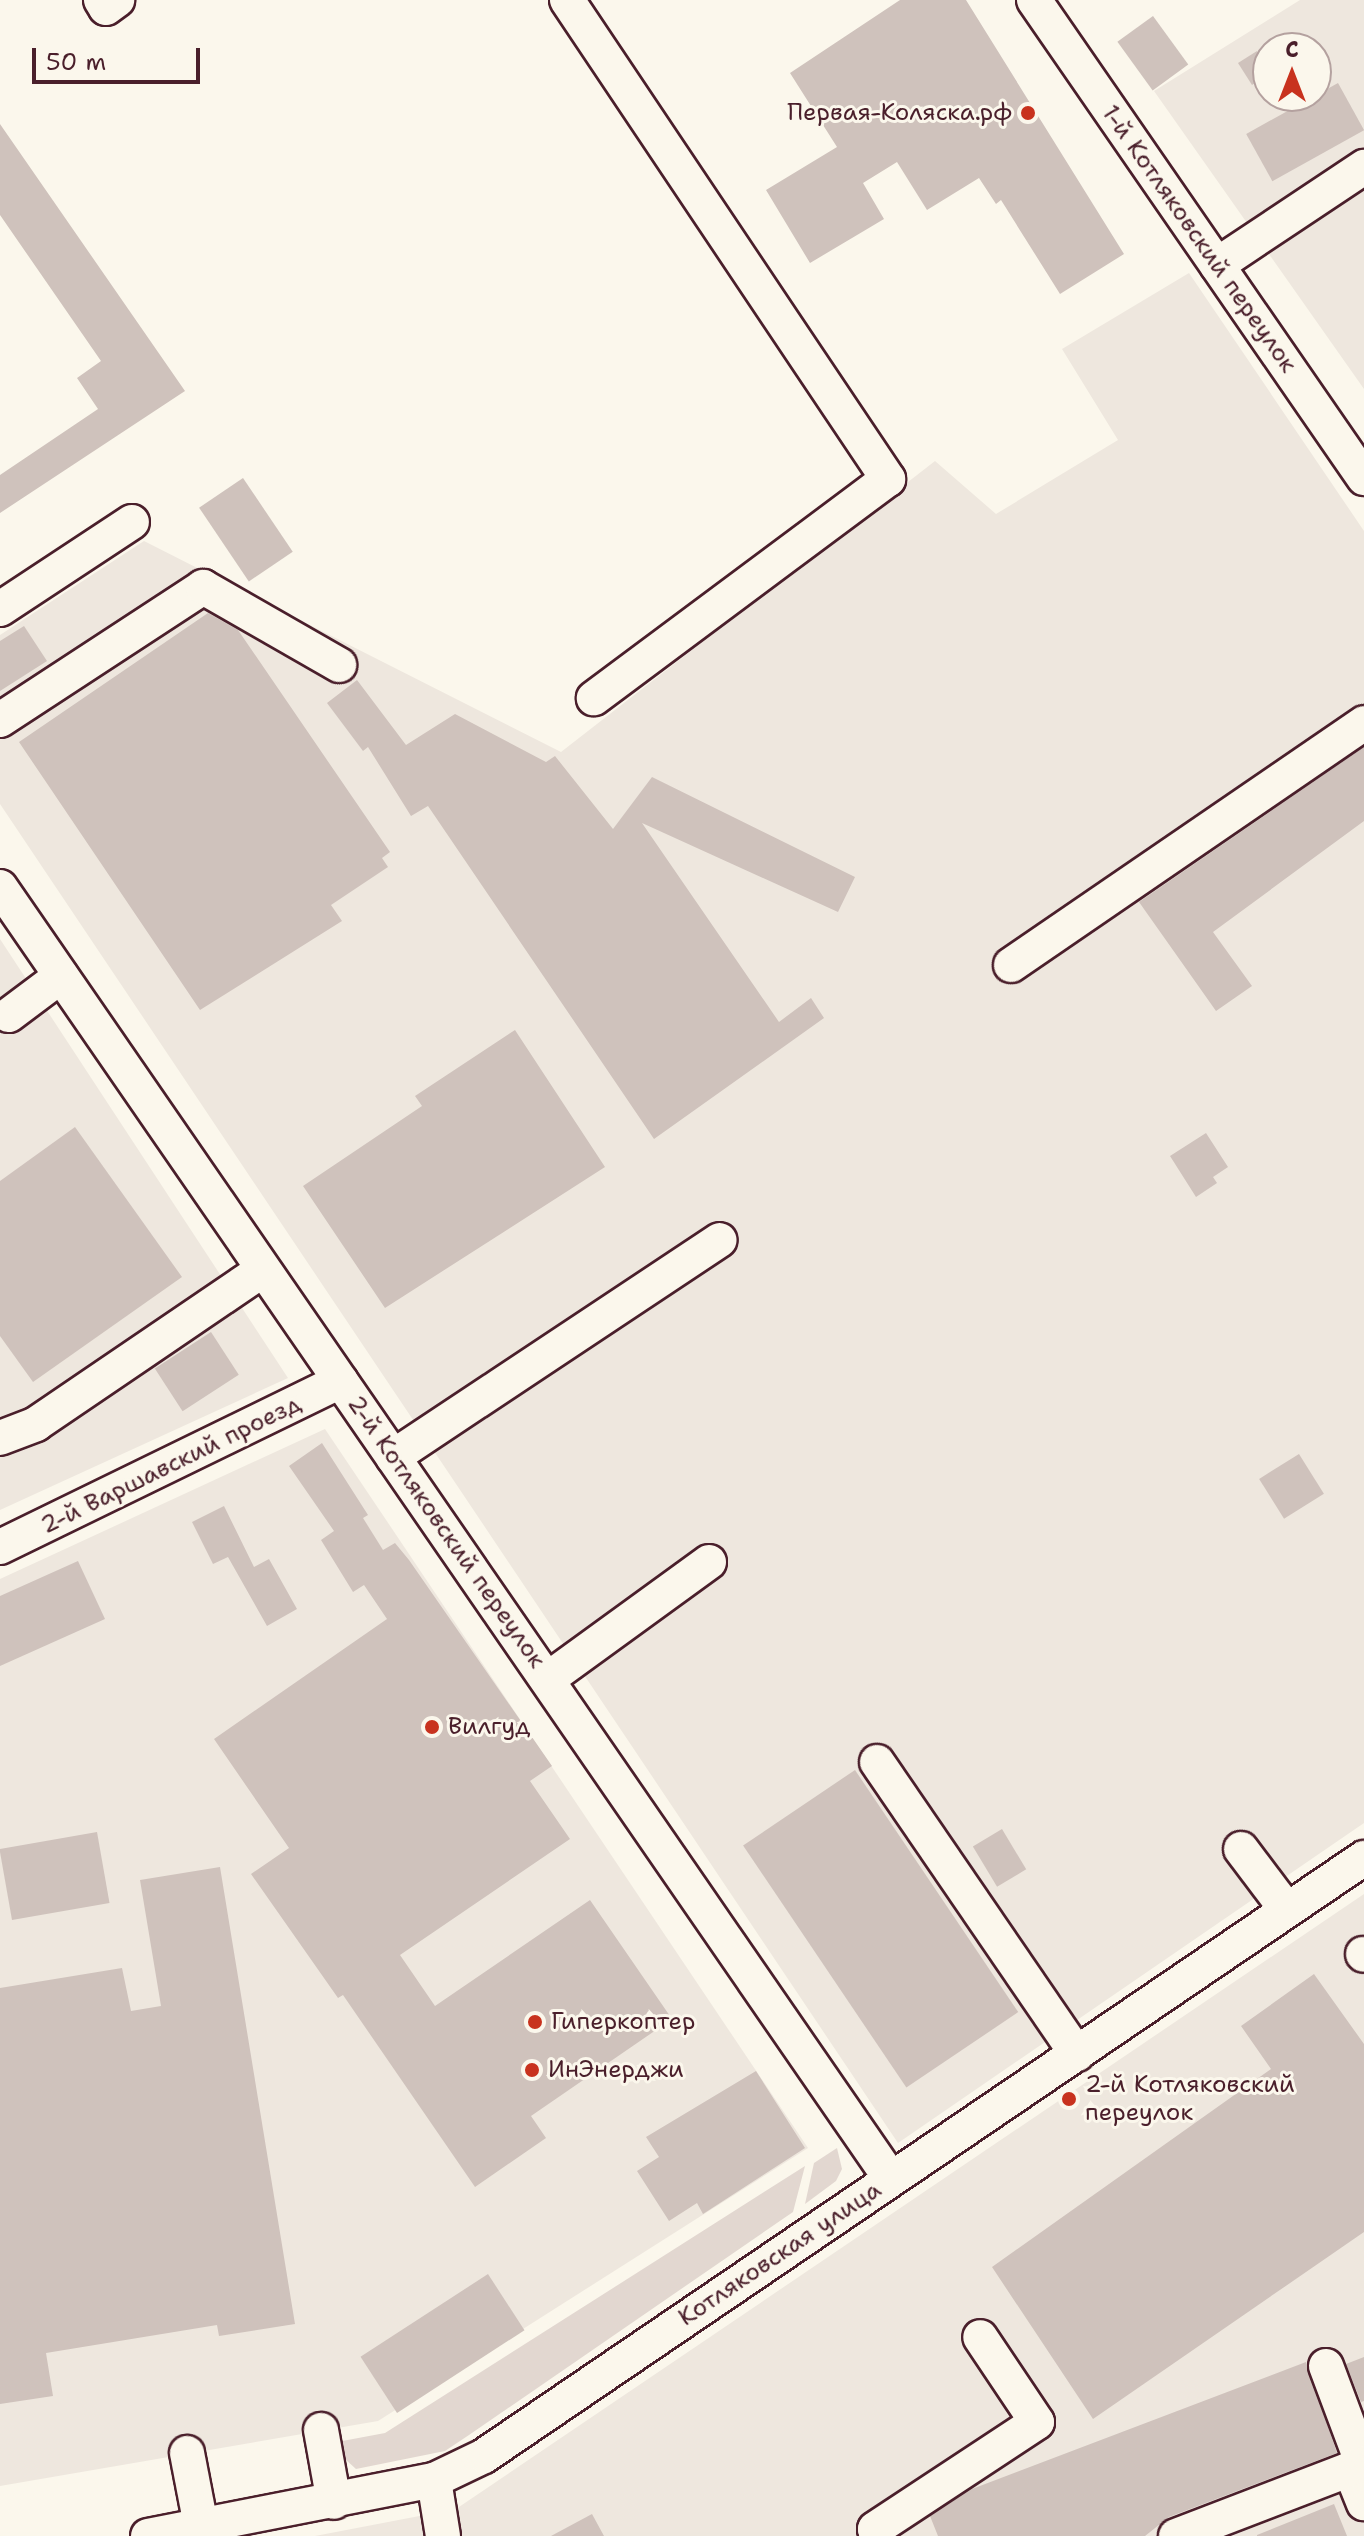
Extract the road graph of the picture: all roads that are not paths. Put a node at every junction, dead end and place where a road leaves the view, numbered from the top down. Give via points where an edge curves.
1 (101, 0) edge
2 (117, 0) edge
3 (567, 0) edge
4 (1034, 0) edge
5 (1364, 167) edge
6 (1217, 265) junction
7 (1364, 478) edge
8 (132, 522) dead end
9 (0, 609) edge
10 (339, 665) dead end
11 (594, 698) dead end
12 (0, 720) edge
13 (1364, 723) edge
14 (5, 905) edge
15 (1011, 965) dead end
16 (61, 976) junction
17 (9, 1015) dead end
18 (719, 1240) dead end
19 (263, 1270) junction
20 (341, 1381) junction
21 (0, 1438) edge
22 (393, 1457) junction
23 (0, 1547) edge
24 (709, 1562) dead end
25 (548, 1679) junction
26 (877, 1762) dead end
27 (1241, 1849) dead end
28 (1364, 1858) edge
29 (1287, 1910) junction
30 (1077, 2054) junction
31 (891, 2179) junction
32 (980, 2337) dead end
33 (1326, 2366) dead end
34 (321, 2430) dead end
35 (187, 2453) dead end
36 (1359, 2466) edge
37 (434, 2480) junction
38 (334, 2502) junction
39 (1364, 2503) edge
40 (201, 2526) junction
41 (148, 2536) edge
42 (443, 2536) edge
43 (877, 2536) edge
44 (1176, 2536) edge

1 - 2 street via 106,8
3 - 11 street via 888,479
4 - 6 street, 1-й Котляковский переулок
5 - 6 street
6 - 7 street, 1-й Котляковский переулок
8 - 9 street
10 - 12 street via 203,587
13 - 15 street
14 - 16 street, 2-й Котляковский переулок
16 - 17 street
16 - 19 street, 2-й Котляковский переулок
18 - 22 street
19 - 20 street, 2-й Котляковский переулок
19 - 21 street via 36,1424
20 - 22 street, 2-й Котляковский переулок
20 - 23 street, 2-й Варшавский проезд
22 - 25 street, 2-й Котляковский переулок
24 - 25 street
25 - 31 street, 2-й Котляковский переулок
26 - 30 street
27 - 29 street
28 - 29 street, Котляковская улица
29 - 30 street, Котляковская улица
30 - 31 street, Котляковская улица
31 - 37 street, Котляковская улица via 484,2456
32 - 43 street via 1037,2422 875,2529
33 - 36 street
34 - 38 street
35 - 40 street
36 - 39 street
36 - 44 street
37 - 38 street, Котляковская улица
37 - 42 street
38 - 40 street, Котляковская улица
40 - 41 street, Котляковская улица

